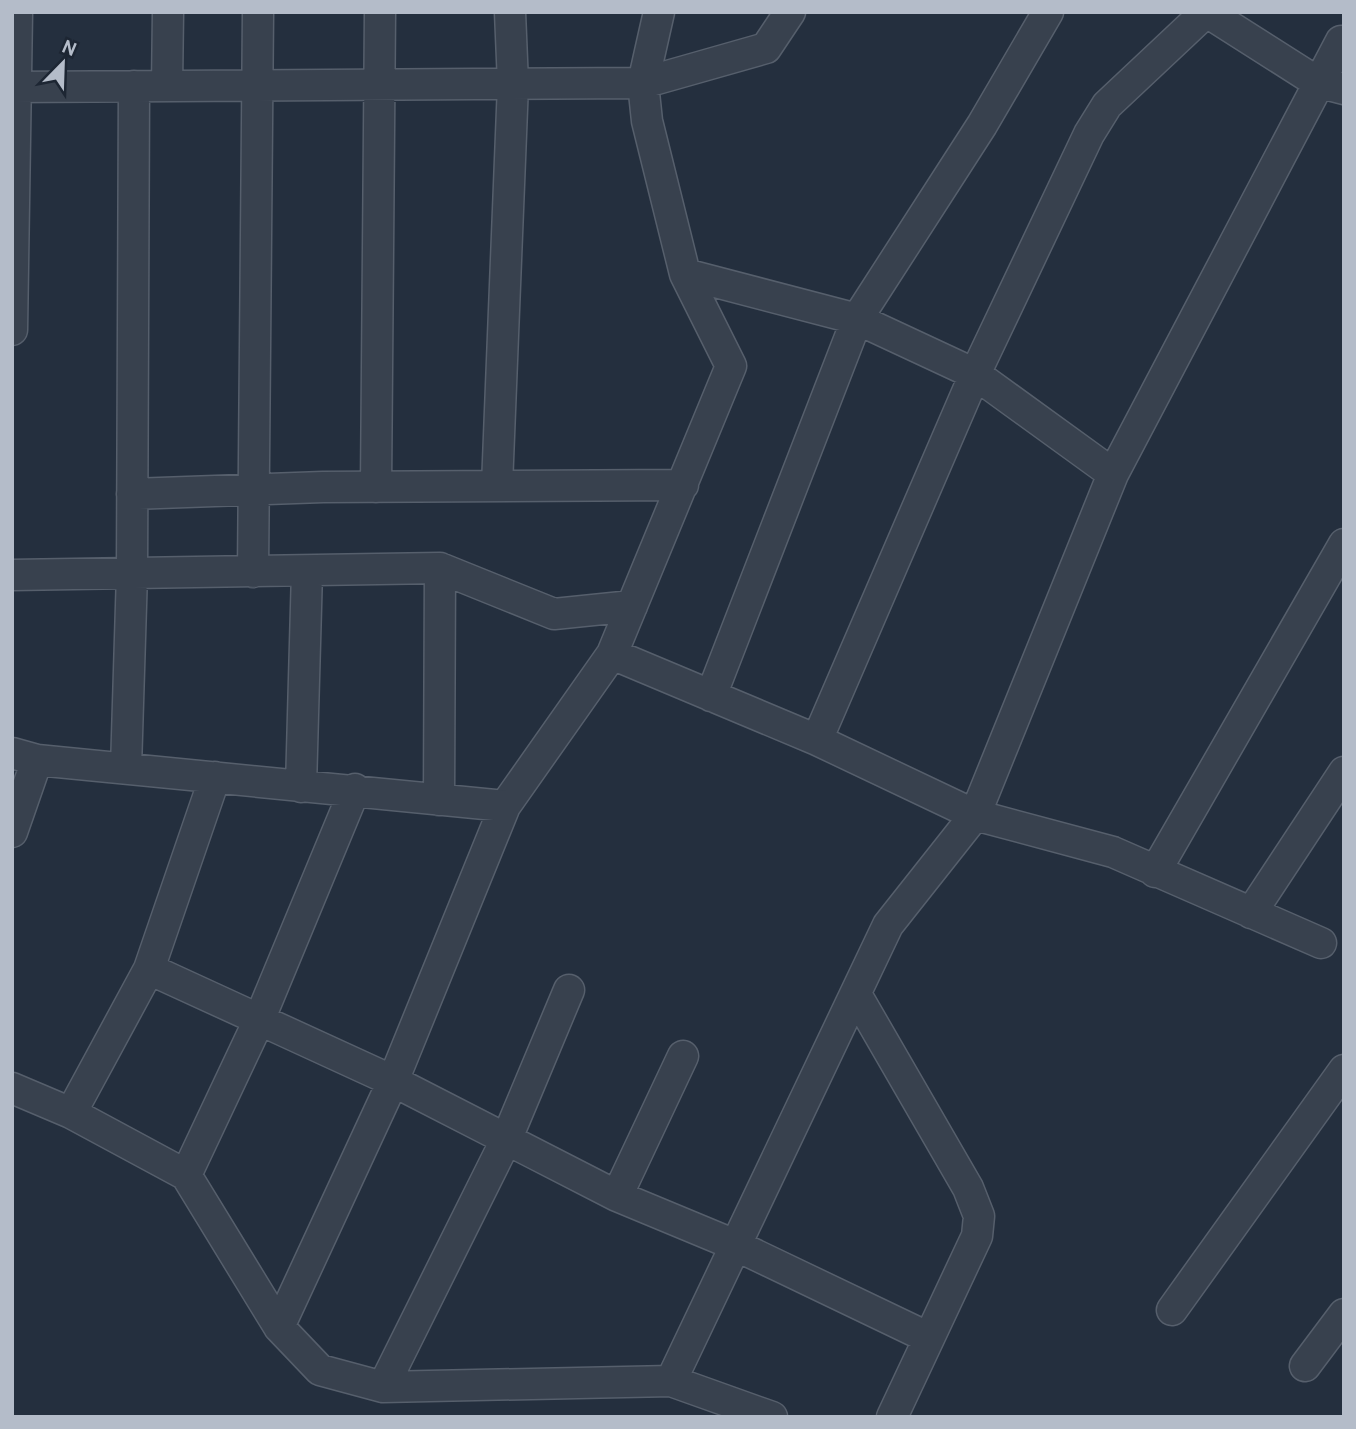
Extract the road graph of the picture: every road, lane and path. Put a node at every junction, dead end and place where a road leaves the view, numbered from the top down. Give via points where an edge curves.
1 (17, 12) edge
2 (168, 12) edge
3 (258, 12) edge
4 (380, 12) edge
5 (510, 12) edge
6 (659, 12) edge
7 (790, 12) edge
8 (1048, 12) edge
9 (1207, 12) edge
10 (1341, 41) dead end
11 (643, 83) junction
12 (513, 84) junction
13 (258, 85) junction
14 (379, 85) junction
15 (134, 86) junction
16 (167, 86) junction
17 (1331, 86) edge
18 (15, 87) edge
19 (685, 274) junction
20 (857, 320) junction
21 (12, 330) edge
22 (975, 374) junction
23 (1113, 474) junction
24 (683, 485) junction
25 (376, 486) junction
26 (497, 486) junction
27 (254, 489) junction
28 (132, 494) junction
29 (1344, 544) edge
30 (440, 568) junction
31 (307, 571) junction
32 (253, 572) junction
33 (132, 573) junction
34 (12, 575) edge
35 (632, 606) junction
36 (612, 654) junction
37 (711, 696) junction
38 (817, 740) junction
39 (25, 756) edge
40 (126, 768) junction
41 (215, 777) junction
42 (1341, 779) edge
43 (301, 787) junction
44 (355, 789) junction
45 (439, 800) junction
46 (505, 806) junction
47 (975, 815) junction
48 (12, 832) edge
49 (1155, 872) junction
50 (1251, 913) junction
51 (1321, 943) dead end
52 (149, 969) junction
53 (569, 990) dead end
54 (856, 996) junction
55 (260, 1018) junction
56 (683, 1056) dead end
57 (1344, 1070) edge
58 (393, 1081) junction
59 (12, 1088) edge
60 (71, 1113) junction
61 (507, 1138) junction
62 (186, 1175) junction
63 (617, 1196) junction
64 (735, 1245) junction
65 (1172, 1310) dead end
66 (1344, 1314) edge
67 (279, 1327) junction
68 (927, 1337) junction
69 (1305, 1366) dead end
70 (671, 1381) junction
71 (383, 1387) junction
72 (772, 1417) edge
73 (892, 1417) edge

1 - 18 street
2 - 16 street
3 - 13 street
4 - 14 street
5 - 12 street
6 - 11 street
7 - 11 street via 766,48
8 - 20 street
9 - 17 street
9 - 22 street via 1107,105
10 - 17 street
11 - 12 street
11 - 19 street via 647,121
12 - 14 street
12 - 26 street
13 - 14 street
13 - 16 street
13 - 27 street
14 - 25 street
15 - 16 street
15 - 18 street
15 - 28 street
17 - 23 street
18 - 21 street
19 - 20 street
19 - 24 street via 732,366
20 - 22 street
20 - 37 street
22 - 23 street
22 - 38 street
23 - 47 street
24 - 26 street
24 - 35 street
25 - 26 street
25 - 27 street
27 - 28 street
27 - 32 street
28 - 33 street
29 - 49 street
30 - 31 street
30 - 35 street via 554,614
30 - 45 street
31 - 32 street
31 - 43 street
32 - 33 street
33 - 34 street
33 - 40 street
35 - 36 street
36 - 37 street
36 - 46 street
37 - 38 street
38 - 47 street
39 - 40 street
39 - 48 street
40 - 41 street
41 - 43 street
41 - 52 street
42 - 50 street
43 - 44 street
44 - 45 street
44 - 55 street
45 - 46 street
46 - 58 street
47 - 49 street via 1112,852
47 - 54 street via 888,925
49 - 50 street
50 - 51 street
52 - 55 street
52 - 60 street
53 - 61 street
54 - 64 street
54 - 68 street via 968,1188 979,1216 977,1236
55 - 58 street
55 - 62 street
56 - 63 street
57 - 65 street
58 - 61 street
58 - 67 street
59 - 60 street
60 - 62 street
61 - 63 street
61 - 71 street
62 - 67 street
63 - 64 street
64 - 68 street
64 - 70 street
66 - 69 street
67 - 71 street via 320,1370
68 - 73 street
70 - 71 street
70 - 72 street

